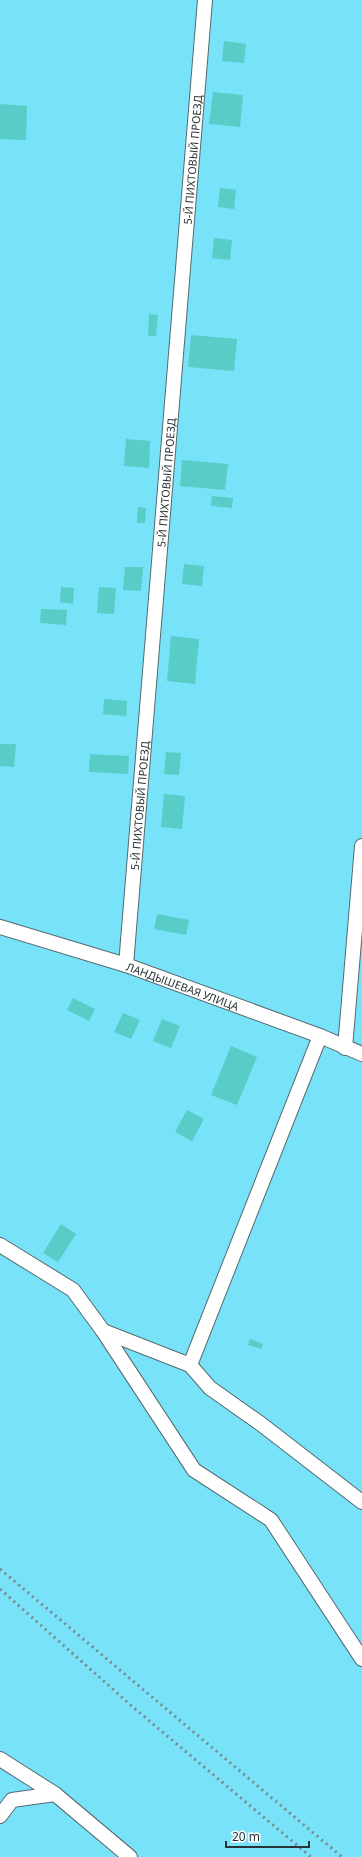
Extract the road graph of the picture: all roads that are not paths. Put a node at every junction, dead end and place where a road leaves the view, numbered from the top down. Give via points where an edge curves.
1 (205, 0) edge
2 (362, 846) edge
3 (0, 927) edge
4 (126, 966) junction
5 (320, 1036) junction
6 (345, 1048) junction
7 (362, 1054) edge
8 (0, 1245) edge
9 (103, 1331) junction
10 (190, 1365) junction
11 (362, 1502) edge
12 (362, 1659) edge
13 (0, 1759) edge
14 (55, 1794) junction
15 (0, 1816) edge
16 (130, 1857) edge

1 - 4 lane, 5-Й ПИХТОВЫЙ ПРОЕЗД
2 - 6 lane
3 - 4 lane, ЛАНДЫШЕВАЯ УЛИЦА
4 - 5 lane, ЛАНДЫШЕВАЯ УЛИЦА
5 - 6 lane, ЛАНДЫШЕВАЯ УЛИЦА
5 - 10 lane
6 - 7 lane, ЛАНДЫШЕВАЯ УЛИЦА
8 - 9 lane via 72,1290
9 - 10 lane
9 - 12 lane via 194,1470 271,1520
10 - 11 lane via 210,1388
13 - 14 lane
14 - 15 lane via 12,1800
14 - 16 lane

